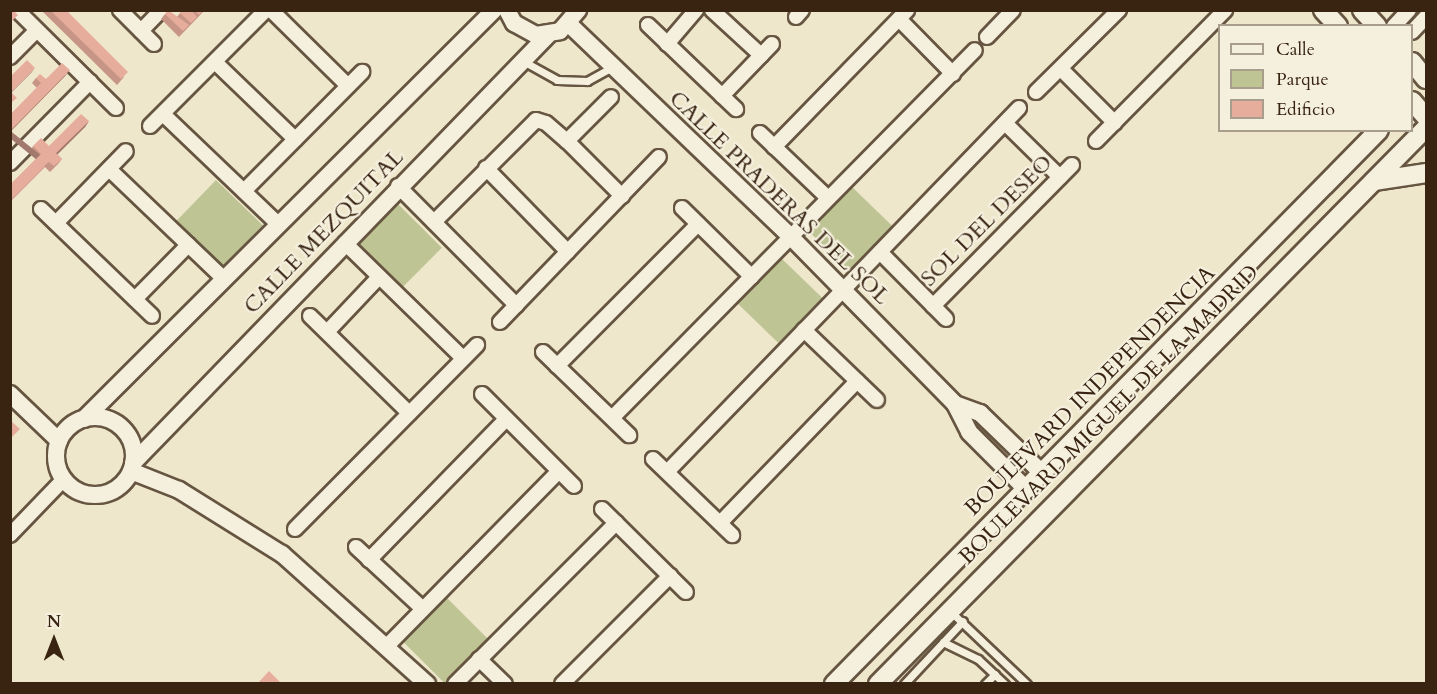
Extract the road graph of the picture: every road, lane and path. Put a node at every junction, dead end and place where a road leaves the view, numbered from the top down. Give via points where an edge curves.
1 (120, 10) edge
2 (161, 10) edge
3 (266, 10) edge
4 (271, 10) edge
5 (494, 10) edge
6 (507, 10) edge
7 (696, 10) edge
8 (712, 10) edge
9 (1119, 10) edge
10 (1225, 10) edge
11 (1323, 10) edge
12 (1362, 10) edge
13 (1409, 10) edge
14 (20, 13) edge
15 (1004, 13) edge
16 (903, 15) edge
17 (573, 17) edge
18 (1426, 17) edge
19 (1336, 24) edge
20 (1375, 24) edge
21 (1396, 24) edge
22 (648, 26) dead end
23 (37, 30) junction
24 (141, 31) junction
25 (1413, 31) edge
26 (548, 35) junction
27 (987, 37) dead end
28 (154, 44) dead end
29 (667, 44) junction
30 (772, 44) dead end
31 (975, 50) dead end
32 (761, 55) junction
33 (10, 57) edge
34 (523, 61) junction
35 (216, 63) junction
36 (1413, 63) edge
37 (612, 67) junction
38 (1061, 69) junction
39 (362, 72) dead end
40 (953, 74) junction
41 (1426, 79) edge
42 (90, 82) junction
43 (1426, 84) edge
44 (348, 86) junction
45 (1036, 92) dead end
46 (722, 96) junction
47 (611, 97) dead end
48 (1413, 98) edge
49 (1413, 100) edge
50 (116, 108) dead end
51 (1019, 108) dead end
52 (736, 109) dead end
53 (163, 114) junction
54 (1426, 117) edge
55 (1005, 123) junction
56 (1115, 123) junction
57 (150, 126) dead end
58 (1426, 128) edge
59 (1377, 132) edge
60 (760, 133) dead end
61 (295, 139) junction
62 (567, 141) junction
63 (1096, 141) dead end
64 (774, 147) junction
65 (126, 151) dead end
66 (659, 158) dead end
67 (10, 163) edge
68 (1072, 165) dead end
69 (486, 168) junction
70 (109, 169) junction
71 (1426, 173) edge
72 (1060, 177) junction
73 (1374, 181) junction
74 (398, 186) junction
75 (244, 191) junction
76 (622, 196) junction
77 (828, 198) junction
78 (681, 208) dead end
79 (41, 209) dead end
80 (434, 222) junction
81 (56, 223) junction
82 (278, 224) junction
83 (698, 224) junction
84 (791, 237) junction
85 (345, 243) junction
86 (188, 245) junction
87 (568, 252) junction
88 (880, 252) junction
89 (379, 277) junction
90 (752, 277) junction
91 (224, 279) junction
92 (842, 291) junction
93 (135, 299) junction
94 (516, 305) junction
95 (933, 306) junction
96 (152, 316) dead end
97 (310, 316) dead end
98 (946, 319) dead end
99 (500, 322) dead end
100 (804, 330) junction
101 (327, 332) junction
102 (477, 345) dead end
103 (543, 352) dead end
104 (463, 358) junction
105 (557, 366) junction
106 (857, 381) junction
107 (10, 394) edge
108 (482, 394) dead end
109 (877, 400) dead end
110 (955, 404) junction
111 (409, 413) junction
112 (613, 417) junction
113 (84, 418) junction
114 (506, 418) junction
115 (629, 435) dead end
116 (59, 441) junction
117 (653, 459) dead end
118 (132, 467) junction
119 (559, 471) junction
120 (668, 471) junction
121 (1042, 473) junction
122 (63, 480) junction
123 (574, 486) dead end
124 (1027, 489) junction
125 (602, 509) dead end
126 (721, 522) junction
127 (616, 523) junction
128 (295, 529) dead end
129 (10, 535) edge
130 (732, 535) dead end
131 (356, 548) dead end
132 (369, 560) junction
133 (670, 576) junction
134 (686, 592) dead end
135 (423, 609) junction
136 (957, 616) junction
137 (943, 642) junction
138 (387, 646) junction
139 (479, 658) junction
140 (995, 674) junction
141 (427, 684) edge
142 (454, 684) edge
143 (505, 684) edge
144 (562, 684) edge
145 (834, 684) edge
146 (878, 684) edge
147 (904, 684) edge
148 (986, 684) edge
149 (1005, 684) edge
150 (1027, 684) edge

1 - 24 street
2 - 24 street
3 - 35 street
4 - 44 street
5 - 82 street, CALLE MEZQUITAL
6 - 26 street via 524,31
7 - 29 street
8 - 32 street
9 - 38 street
10 - 56 street
11 - 19 main road
12 - 20 main road
13 - 21 street
14 - 23 street
15 - 27 street
16 - 40 street
16 - 64 street
17 - 26 street, CALLE MEZQUITAL
17 - 37 street, CALLE PRADERAS DEL SOL
18 - 25 street
22 - 29 street
23 - 33 street
23 - 42 street
24 - 28 street
26 - 34 street, CALLE MEZQUITAL
29 - 46 street
30 - 32 street
31 - 40 street
32 - 46 street
34 - 37 lane via 557,80 587,81
34 - 74 street, CALLE MEZQUITAL
35 - 53 street
35 - 61 street
36 - 41 main road
37 - 84 street, CALLE PRADERAS DEL SOL
38 - 45 street
38 - 56 street
39 - 44 street
40 - 77 street
42 - 50 street
42 - 67 street
43 - 48 main road
44 - 61 street
46 - 52 street
47 - 62 street
49 - 54 main road
51 - 55 street
53 - 57 street
53 - 75 street
55 - 72 street
55 - 88 street
56 - 63 street
58 - 73 main road
59 - 121 main road, BOULEVARD INDEPENDENCIA
60 - 64 street
61 - 75 street
62 - 69 street via 546,123 536,120
62 - 76 street
64 - 77 street
65 - 70 street
66 - 76 street
68 - 72 street, SOL DEL DESEO
69 - 80 street
69 - 87 street
70 - 81 street
70 - 86 street
71 - 73 main road
72 - 95 street, SOL DEL DESEO
73 - 136 main road, BOULEVARD MIGUEL DE LA MADRID
74 - 80 street
74 - 85 street, CALLE MEZQUITAL
75 - 82 street
76 - 87 street
77 - 84 street
78 - 83 street
79 - 81 street
80 - 94 street
81 - 93 street
82 - 91 street, CALLE MEZQUITAL
83 - 90 street
83 - 105 street
84 - 90 street
84 - 92 street, CALLE PRADERAS DEL SOL
85 - 89 street
85 - 118 street, CALLE MEZQUITAL
86 - 91 street
86 - 93 street
87 - 94 street
88 - 92 street
88 - 95 street
89 - 101 street
89 - 104 street
90 - 112 street
91 - 113 street, CALLE MEZQUITAL
92 - 100 street
92 - 110 street, CALLE PRADERAS DEL SOL
93 - 96 street
94 - 99 street
95 - 98 street
97 - 101 street
100 - 106 street
100 - 120 street
101 - 111 street
102 - 104 street
103 - 105 street
104 - 111 street
105 - 112 street
106 - 109 street
106 - 126 street
107 - 116 street
108 - 114 street
110 - 121 street via 980,413
110 - 124 street via 969,432
111 - 128 street
112 - 115 street
113 - 116 street via 65,431
113 - 118 street via 106,419 125,431 131,441
114 - 119 street
114 - 132 street
116 - 122 street via 56,461
117 - 120 street
118 - 122 street via 124,483 100,495 73,489
118 - 138 street via 179,490 258,538
119 - 123 street
119 - 135 street
120 - 126 street
121 - 124 main road, BOULEVARD INDEPENDENCIA
122 - 129 street
124 - 145 main road, BOULEVARD INDEPENDENCIA
125 - 127 street
126 - 130 street
127 - 133 street
127 - 139 street
131 - 132 street
132 - 135 street
133 - 134 street
133 - 144 street
135 - 138 street
136 - 137 lane
136 - 146 main road, BOULEVARD MIGUEL DE LA MADRID
136 - 150 lane
137 - 140 lane via 972,655
137 - 147 lane
138 - 141 street
139 - 142 street
139 - 143 street
140 - 148 lane
140 - 149 lane

